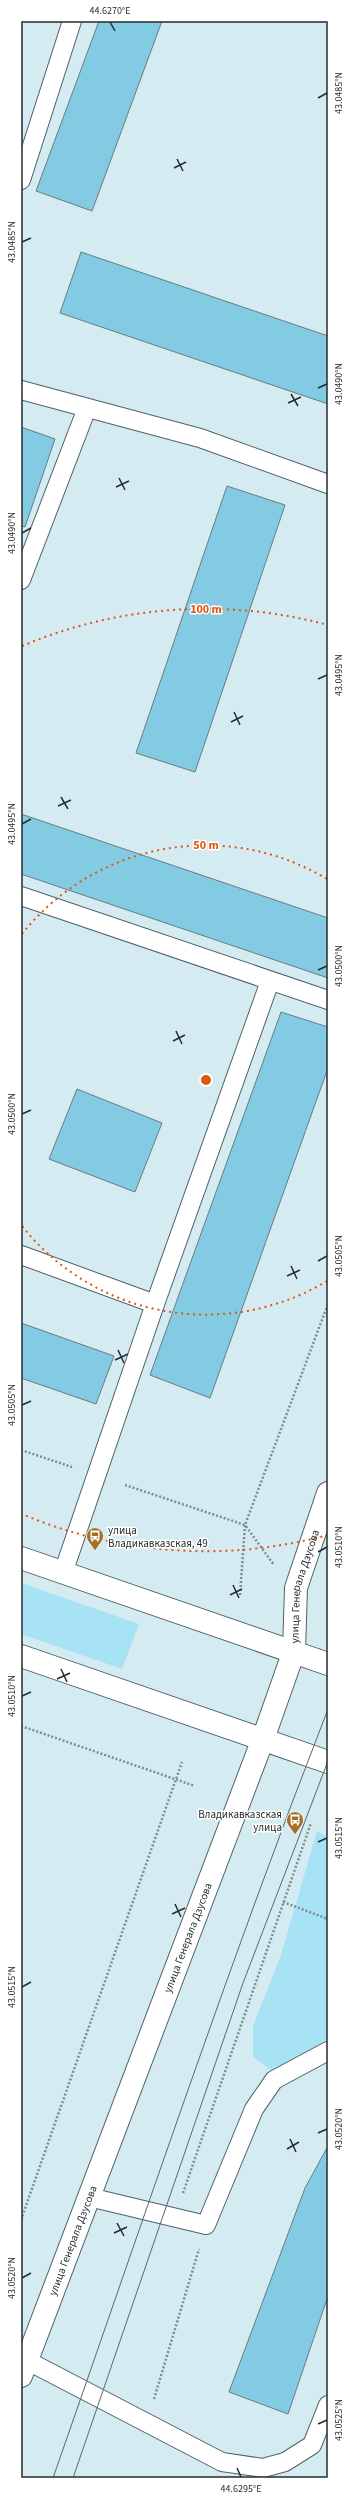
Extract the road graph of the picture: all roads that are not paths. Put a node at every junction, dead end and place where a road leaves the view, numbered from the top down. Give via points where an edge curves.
1 (72, 21) edge
2 (21, 180) edge
3 (21, 390) edge
4 (87, 408) junction
5 (328, 484) edge
6 (21, 580) edge
7 (21, 896) edge
8 (270, 981) junction
9 (328, 1000) edge
10 (21, 1255) edge
11 (155, 1304) junction
12 (328, 1494) edge
13 (21, 1558) edge
14 (63, 1573) junction
15 (294, 1651) junction
16 (21, 1656) edge
17 (328, 1664) edge
18 (263, 1739) junction
19 (328, 1762) edge
20 (328, 2051) edge
21 (89, 2197) junction
22 (24, 2368) edge
23 (328, 2405) edge

1 - 2 lane
3 - 4 lane
4 - 5 lane via 200,438
4 - 6 lane
7 - 8 lane
8 - 9 lane
8 - 11 lane
10 - 11 lane
11 - 14 lane
12 - 15 street, улица Генерала Дзусова via 296,1588
13 - 14 street
14 - 15 street
15 - 17 street
15 - 18 street, улица Генерала Дзусова
16 - 18 street
18 - 19 street
18 - 21 street, улица Генерала Дзусова
20 - 21 lane via 274,2080 254,2109 206,2225
21 - 22 street, улица Генерала Дзусова
22 - 23 lane via 147,2423 222,2462 263,2468 285,2462 312,2444

